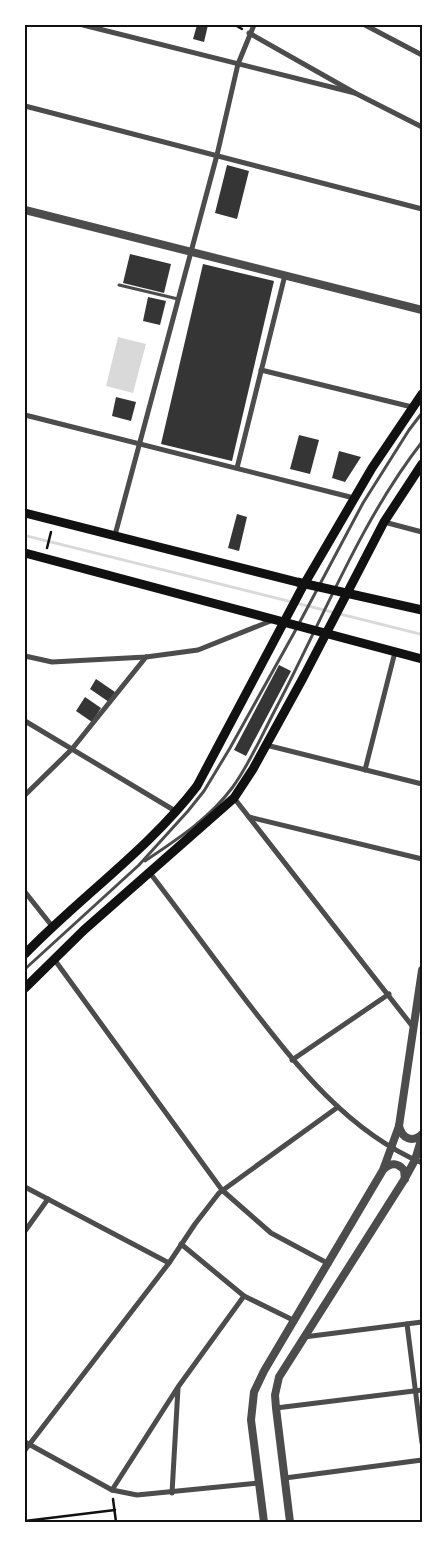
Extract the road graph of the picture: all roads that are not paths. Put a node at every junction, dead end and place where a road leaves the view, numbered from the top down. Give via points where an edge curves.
1 (83, 25) edge
2 (254, 25) edge
3 (365, 25) edge
4 (249, 34) junction
5 (422, 55) edge
6 (238, 64) junction
7 (355, 92) junction
8 (25, 106) edge
9 (422, 127) edge
10 (217, 155) junction
11 (422, 209) edge
12 (25, 210) edge
13 (191, 252) junction
14 (285, 275) junction
15 (119, 285) dead end
16 (178, 300) junction
17 (422, 310) edge
18 (261, 370) junction
19 (422, 394) edge
20 (412, 407) junction
21 (422, 413) edge
22 (25, 415) edge
23 (422, 442) edge
24 (140, 444) junction
25 (422, 464) edge
26 (237, 468) junction
27 (354, 498) junction
28 (25, 513) edge
29 (384, 522) junction
30 (422, 532) edge
31 (115, 535) junction
32 (25, 553) edge
33 (303, 586) junction
34 (318, 588) junction
35 (334, 593) junction
36 (346, 596) junction
37 (422, 610) edge
38 (282, 619) junction
39 (299, 623) junction
40 (317, 629) junction
41 (328, 632) junction
42 (395, 652) junction
43 (25, 656) edge
44 (146, 657) junction
45 (422, 659) edge
46 (25, 722) edge
47 (265, 745) junction
48 (72, 748) junction
49 (365, 770) junction
50 (422, 784) edge
51 (25, 795) edge
52 (234, 798) junction
53 (177, 812) junction
54 (249, 817) junction
55 (422, 859) edge
56 (139, 865) junction
57 (150, 873) junction
58 (25, 892) edge
59 (52, 926) junction
60 (25, 954) edge
61 (54, 959) junction
62 (25, 969) edge
63 (422, 970) edge
64 (25, 988) edge
65 (389, 994) junction
66 (414, 1027) junction
67 (292, 1060) junction
68 (338, 1107) junction
69 (399, 1126) junction
70 (422, 1136) edge
71 (392, 1148) junction
72 (418, 1161) edge
73 (383, 1170) junction
74 (404, 1180) junction
75 (25, 1187) edge
76 (222, 1190) junction
77 (48, 1199) junction
78 (25, 1231) edge
79 (181, 1244) junction
80 (169, 1263) junction
81 (329, 1264) junction
82 (244, 1296) junction
83 (295, 1321) junction
84 (422, 1322) edge
85 (408, 1324) junction
86 (304, 1337) junction
87 (178, 1387) junction
88 (416, 1390) junction
89 (422, 1390) edge
90 (276, 1408) junction
91 (422, 1443) edge
92 (26, 1445) edge
93 (422, 1460) edge
94 (284, 1478) junction
95 (259, 1483) junction
96 (112, 1490) junction
97 (172, 1493) junction
98 (264, 1522) edge
99 (290, 1522) edge

1 - 6 street
2 - 4 street
3 - 5 street
4 - 6 street
4 - 7 street
6 - 7 street
6 - 10 street
7 - 9 street
8 - 10 street
10 - 11 street
10 - 13 street
12 - 13 street
13 - 14 street
13 - 16 street
14 - 17 street
14 - 18 street
15 - 16 lane
16 - 24 street
18 - 20 street
18 - 26 street
19 - 20 main road
20 - 27 main road
21 - 34 lane via 364,503
22 - 24 street
23 - 35 lane via 390,486
24 - 26 street
24 - 31 street
25 - 29 main road
26 - 27 street
27 - 33 main road
28 - 31 main road
29 - 30 street
29 - 36 main road
31 - 33 main road
32 - 38 main road
33 - 34 main road
33 - 38 main road
34 - 35 main road
34 - 39 lane
35 - 36 main road
35 - 40 lane
36 - 37 main road
36 - 41 main road
38 - 39 main road
38 - 44 street via 198,650
38 - 53 main road via 197,786
39 - 40 main road
39 - 56 lane via 204,791
40 - 41 main road
40 - 56 lane via 232,788 183,835
41 - 42 main road
41 - 47 main road
42 - 45 main road
42 - 49 street
43 - 44 street via 52,662
44 - 48 street
46 - 48 street
47 - 49 street
47 - 52 main road
48 - 51 street
48 - 53 street
49 - 50 street
52 - 54 street
52 - 57 main road
53 - 59 main road
54 - 55 street
54 - 65 street
56 - 62 lane
57 - 61 main road
57 - 67 street
58 - 59 street
59 - 60 main road
61 - 64 main road
61 - 76 street
63 - 66 street
65 - 66 street
65 - 67 street
66 - 69 street
67 - 68 street
68 - 71 street
68 - 76 street
69 - 70 street via 407,1139
69 - 71 street
70 - 72 street
71 - 72 street
71 - 73 street
72 - 74 street
73 - 74 street via 391,1164 401,1166 406,1176
73 - 81 street
74 - 86 street
75 - 77 street
76 - 79 street
76 - 81 street via 271,1233
77 - 78 street
77 - 80 street
79 - 80 street
79 - 82 street
80 - 92 street
81 - 83 street
82 - 83 street
82 - 87 street
83 - 95 street via 256,1386 252,1399 251,1420
84 - 85 street
85 - 86 street
85 - 88 street
86 - 90 street via 279,1377
87 - 96 street
87 - 97 street
88 - 89 street
88 - 90 street
88 - 91 street
90 - 94 street
92 - 96 street
93 - 94 street
94 - 99 street
95 - 97 street
95 - 98 street
96 - 97 street via 137,1495

